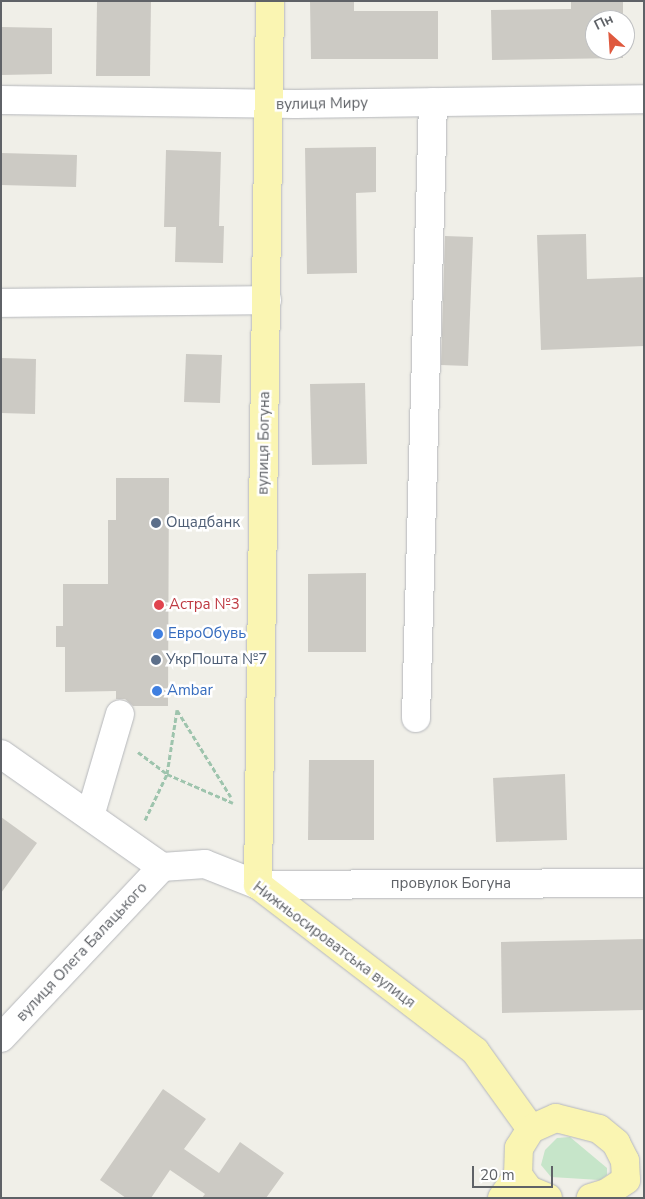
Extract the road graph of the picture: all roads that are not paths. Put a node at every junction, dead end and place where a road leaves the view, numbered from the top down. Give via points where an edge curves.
1 (270, 1) edge
2 (644, 99) edge
3 (1, 100) edge
4 (433, 102) junction
5 (270, 104) junction
6 (267, 300) junction
7 (1, 303) edge
8 (416, 718) dead end
9 (117, 724) road end
10 (1, 754) edge
11 (90, 816) junction
12 (162, 867) junction
13 (644, 883) edge
14 (258, 885) junction
15 (1, 1038) edge
16 (531, 1129) junction
17 (518, 1175) junction
18 (635, 1180) edge
19 (502, 1198) edge
20 (548, 1198) edge
21 (591, 1198) edge

1 - 5 main road, вулиця Богуна
2 - 4 street, вулиця Миру
3 - 5 street, вулиця Миру
4 - 5 street, вулиця Миру
4 - 8 street
5 - 6 main road, вулиця Богуна
6 - 7 street
6 - 14 main road, вулиця Богуна
9 - 11 street
10 - 11 street
11 - 12 street
12 - 14 street, Нижньосироватська вулиця via 206,864
12 - 15 street, вулиця Олега Балацького
13 - 14 street, провулок Богуна
14 - 16 main road, Нижньосироватська вулиця via 475,1051
16 - 17 main road via 519,1148
16 - 18 main road via 556,1118 599,1129 616,1143
17 - 19 main road
17 - 20 main road via 529,1190
18 - 21 main road

